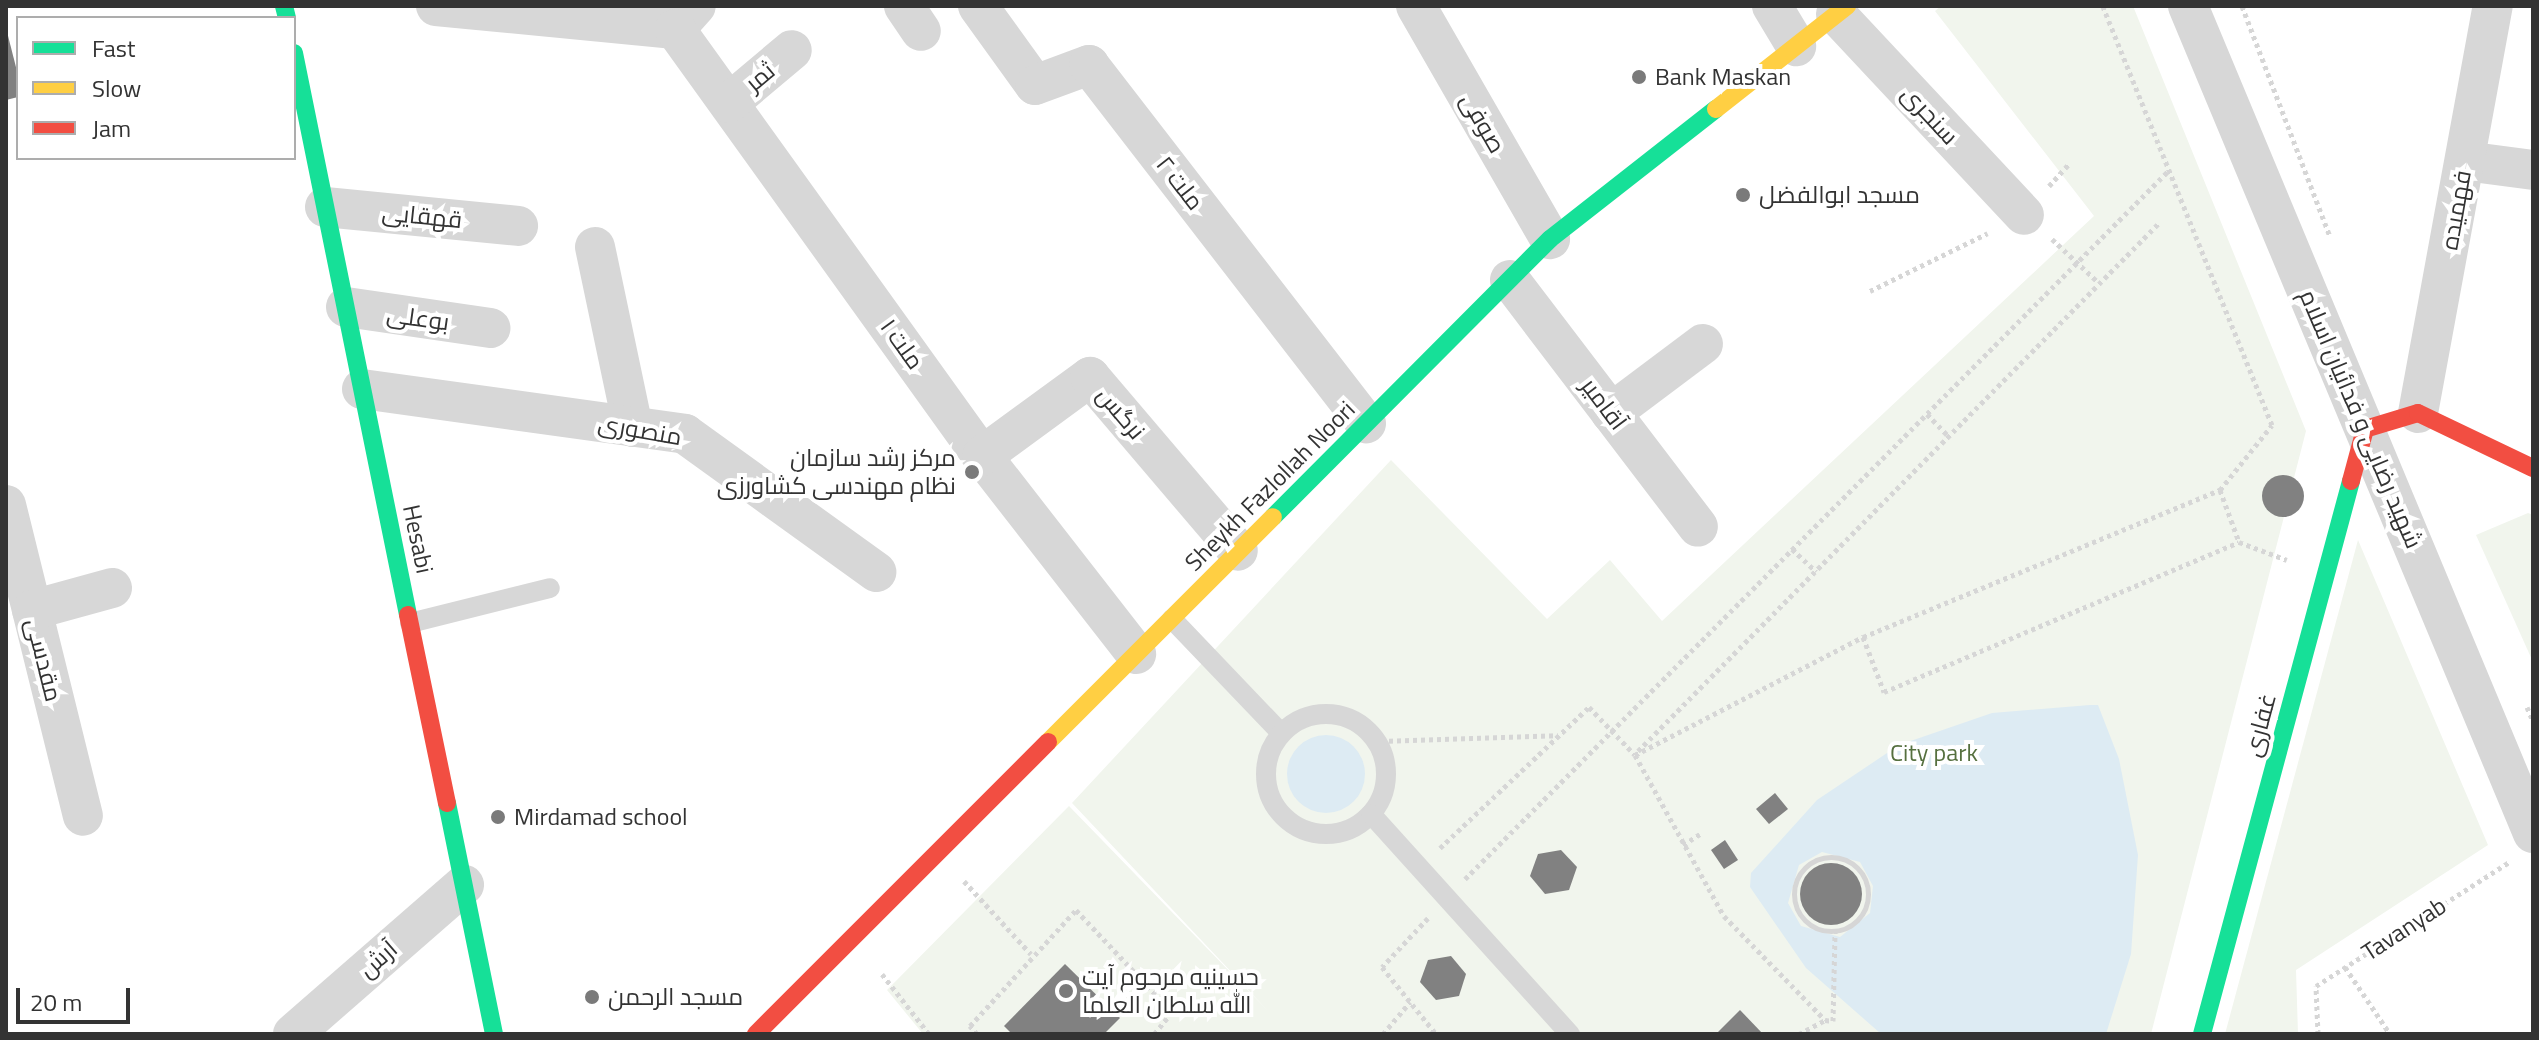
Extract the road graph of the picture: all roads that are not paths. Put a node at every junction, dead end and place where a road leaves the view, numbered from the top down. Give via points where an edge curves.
1 (436, 6) edge
2 (978, 6) edge
3 (1416, 6) edge
4 (1772, 6) edge
5 (2188, 6) edge
6 (2493, 6) edge
7 (1842, 10) edge
8 (685, 18) edge
9 (1796, 46) junction
10 (792, 50) dead end
11 (296, 63) edge
12 (729, 103) junction
13 (2465, 161) junction
14 (2533, 170) edge
15 (325, 207) junction
16 (2024, 215) road end
17 (518, 226) dead end
18 (1550, 239) junction
19 (595, 247) dead end
20 (1510, 280) junction
21 (346, 307) junction
22 (490, 328) dead end
23 (1703, 344) dead end
24 (362, 389) junction
25 (1611, 413) junction
26 (2418, 413) junction
27 (1366, 424) junction
28 (633, 427) junction
29 (2365, 429) junction
30 (982, 456) junction
31 (2529, 463) edge
32 (6, 505) edge
33 (1698, 527) dead end
34 (1238, 551) junction
35 (876, 572) dead end
36 (112, 588) dead end
37 (550, 588) dead end
38 (32, 610) junction
39 (1172, 619) junction
40 (410, 623) junction
41 (1136, 654) junction
42 (1281, 733) junction
43 (1371, 814) junction
44 (83, 816) dead end
45 (2527, 844) edge
46 (464, 885) junction
47 (293, 1034) edge
48 (494, 1034) edge
49 (756, 1034) edge
50 (1570, 1034) edge
51 (2202, 1034) edge

1 - 8 street
2 - 27 street, ملت ۲ via 1035,85 1089,65
3 - 18 street, صوفی
4 - 9 street
5 - 29 street, شهید رضایی و فدائیان اسلام
6 - 13 street, فهمیده
7 - 9 street, Sheykh Fazlollah Noori
7 - 16 street, سنجری
8 - 12 street, ملت ۱
9 - 18 street, Sheykh Fazlollah Noori
10 - 12 street, ثمر
11 - 15 street, Hesabi
12 - 30 street, ملت ۱
13 - 14 street
13 - 26 street, فهمیده
15 - 17 street, قهقایی
15 - 21 street, Hesabi
18 - 20 street, Sheykh Fazlollah Noori
19 - 28 street
20 - 25 street, آقامیر
20 - 27 street, Sheykh Fazlollah Noori
21 - 22 street, بوعلی
21 - 24 street, Hesabi
23 - 25 street
24 - 28 street, منصوری
24 - 40 street, Hesabi
25 - 33 street, آقامیر
26 - 29 street
26 - 31 street
27 - 34 street, Sheykh Fazlollah Noori
28 - 35 street, منصوری via 685,434
29 - 45 street, شهید رضایی و فدائیان اسلام
29 - 51 street, غفاری
30 - 34 street, نرگس via 1090,377
30 - 41 street, ملت ۱
32 - 38 street, مقدسی
34 - 39 street, Sheykh Fazlollah Noori
36 - 38 street
37 - 40 lane
38 - 44 street, مقدسی
39 - 41 street, Sheykh Fazlollah Noori
39 - 42 lane
40 - 46 street, Hesabi
41 - 49 street, Sheykh Fazlollah Noori
42 - 43 lane via 1294,719 1353,716 1381,741 1383,800
42 - 43 lane via 1269,746 1271,806 1299,831 1359,828
43 - 50 lane
46 - 47 street, آرش
46 - 48 street, Hesabi

